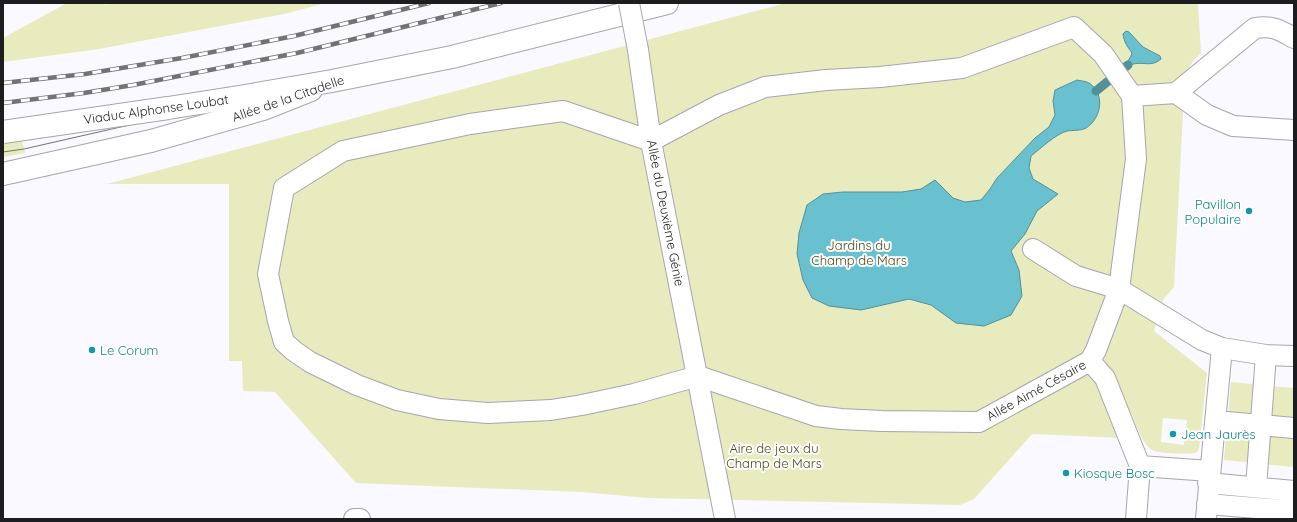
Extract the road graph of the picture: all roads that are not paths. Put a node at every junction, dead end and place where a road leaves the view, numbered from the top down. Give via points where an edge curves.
1 (629, 3) edge
2 (667, 3) edge
3 (1294, 38) edge
4 (332, 81) junction
5 (1176, 93) junction
6 (1132, 96) junction
7 (1294, 130) edge
8 (3, 132) edge
9 (652, 141) junction
10 (3, 174) edge
11 (1033, 249) dead end
12 (1119, 290) junction
13 (1222, 348) junction
14 (1266, 355) junction
15 (1294, 356) edge
16 (1090, 362) junction
17 (698, 376) junction
18 (1216, 420) junction
19 (1261, 424) junction
20 (1294, 428) edge
21 (1140, 466) junction
22 (1209, 477) junction
23 (1256, 487) junction
24 (1294, 491) edge
25 (1294, 511) edge
26 (1206, 512) edge
27 (354, 519) edge
28 (360, 519) edge
29 (725, 519) edge
30 (1136, 519) edge

1 - 9 street, Allée du Deuxième Génie, bridge
2 - 4 street, Allée de la Citadelle via 452,57
3 - 5 street via 1275,28 1255,28
4 - 8 street, Viaduc Alphonse Loubat, bridge
4 - 10 street, Allée de la Citadelle via 263,109 158,139
5 - 6 street
5 - 7 street via 1207,115 1234,126
6 - 9 street via 1103,54 1074,27 962,68 765,87 719,105
6 - 12 street, Allée Aimé Césaire via 1136,159
9 - 17 street, Allée du Deuxième Génie
9 - 17 street via 564,111 470,124 343,151 284,188 268,274 284,342 317,366 397,400 439,409 488,412 551,410 634,394
11 - 12 street via 1076,276
12 - 13 street via 1202,340
12 - 16 street, Allée Aimé Césaire
13 - 14 street
13 - 18 street
14 - 15 street
14 - 19 street
16 - 17 street, Allée Aimé Césaire via 979,422 882,421 816,416
16 - 21 street via 1105,378
17 - 29 street, Allée du Deuxième Génie
18 - 19 street
18 - 22 street
19 - 20 street
19 - 23 street
21 - 22 street
21 - 30 street
22 - 23 street
22 - 26 street
23 - 24 street
25 - 26 street
27 - 28 street

